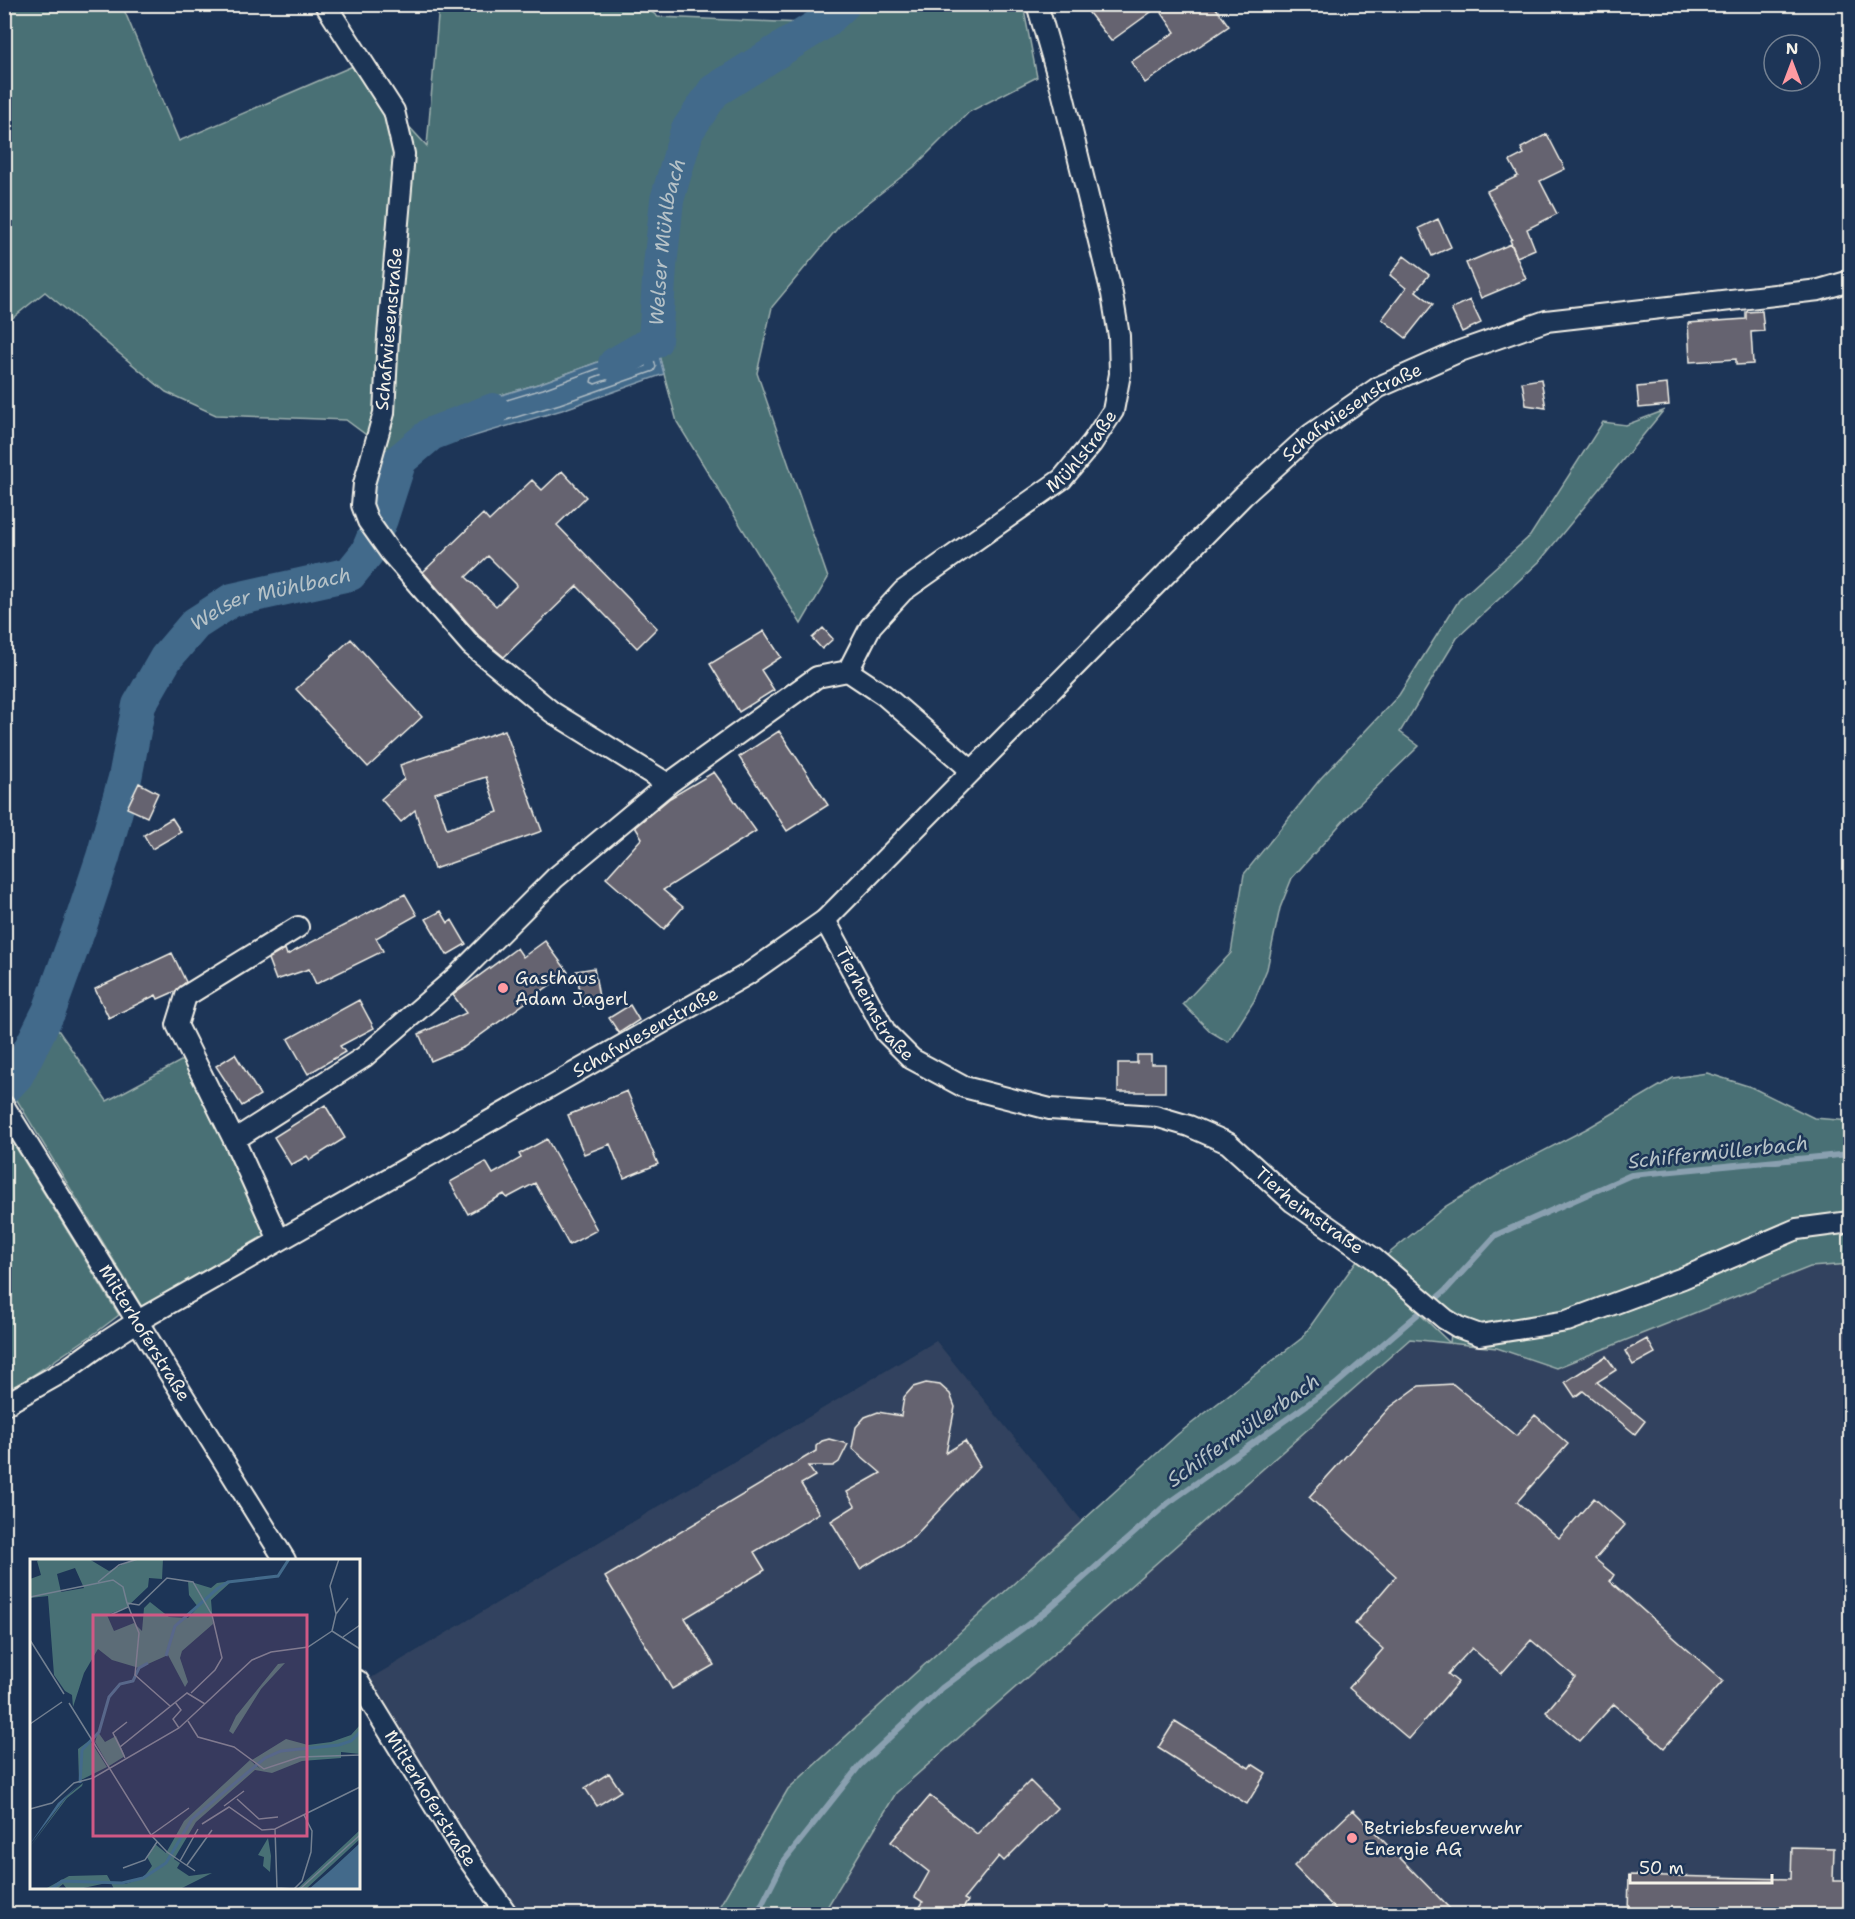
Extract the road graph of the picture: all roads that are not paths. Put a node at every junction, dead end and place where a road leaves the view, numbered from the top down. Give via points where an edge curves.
1 (325, 4) edge
2 (1037, 4) edge
3 (1851, 281) edge
4 (848, 671) junction
5 (971, 770) junction
6 (668, 784) junction
7 (825, 920) junction
8 (298, 927) dead end
9 (8, 1112) edge
10 (234, 1140) junction
11 (1851, 1222) edge
12 (279, 1240) junction
13 (138, 1321) junction
14 (4, 1405) edge
15 (284, 1559) edge
16 (360, 1684) edge
17 (507, 1914) edge

1 - 6 street, Schafwiesenstraße via 394,111 404,154 384,412 364,483 362,505 368,521 471,645 552,712
2 - 4 street, Mühlstraße via 1112,294 1120,374 1113,411 1062,479 903,591 871,626
3 - 5 street, Schafwiesenstraße via 1819,290 1546,321 1460,351 1378,387 1310,435 1243,496
4 - 5 street via 884,695
4 - 6 street via 817,677
5 - 7 street, Schafwiesenstraße
6 - 10 street via 555,878 457,976 364,1057
7 - 11 street, Tierheimstraße via 886,1033 912,1059 964,1087 1050,1109 1155,1116 1228,1143 1293,1203 1373,1258 1445,1319 1480,1335 1566,1321 1683,1278 1797,1229
7 - 12 street, Schafwiesenstraße via 748,974
8 - 10 street via 186,996 177,1024
9 - 13 street, Mitterhoferstraße
10 - 12 street
12 - 13 street, Schafwiesenstraße
13 - 14 street, Schafwiesenstraße via 66,1370
13 - 15 street, Mitterhoferstraße
16 - 17 street, Mitterhoferstraße via 458,1844

